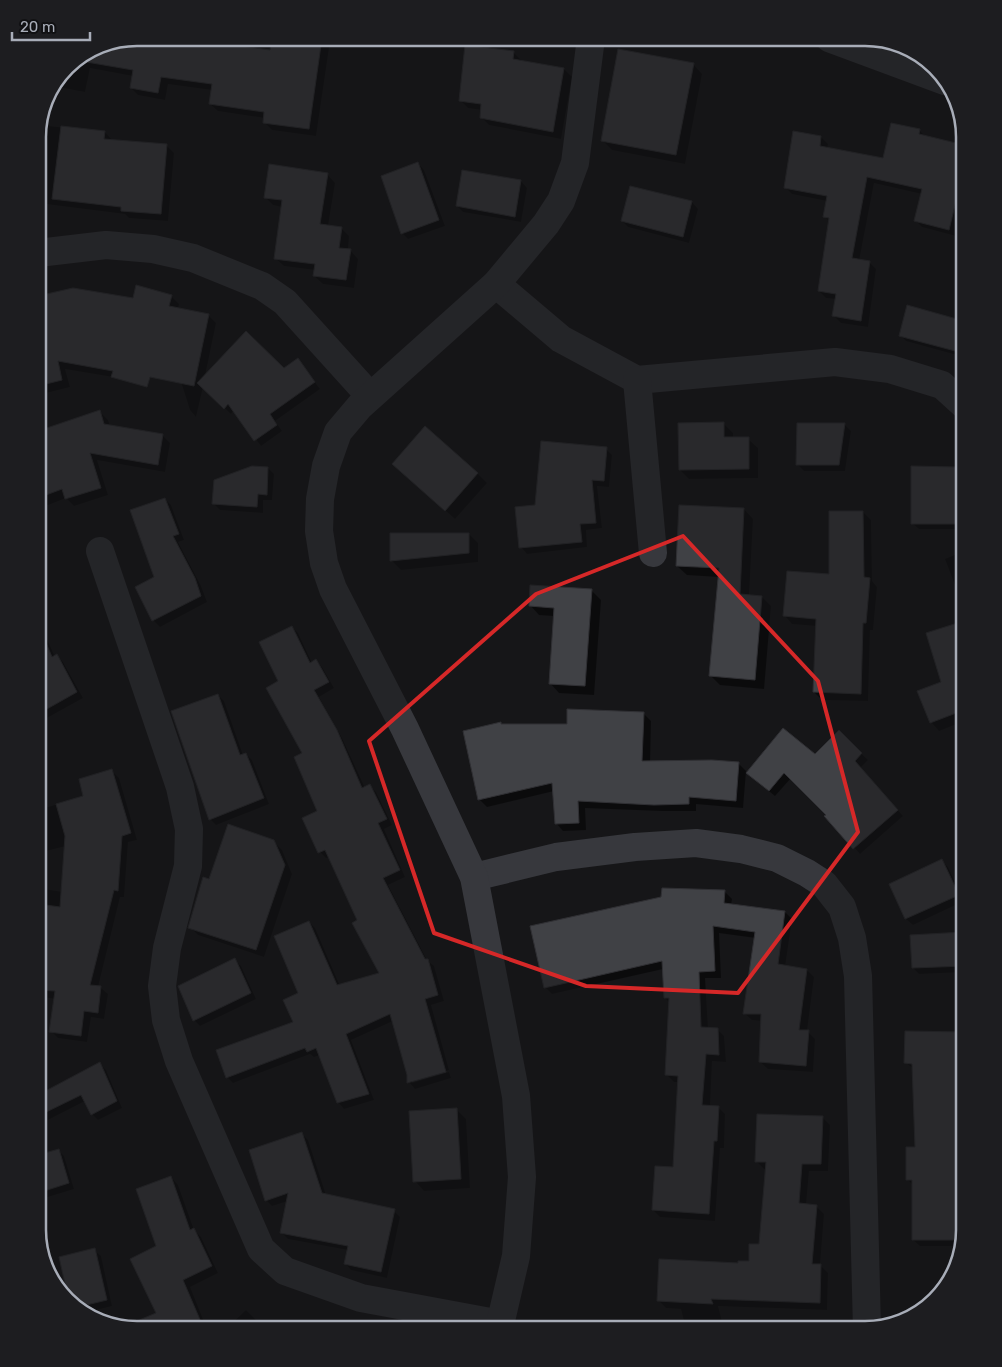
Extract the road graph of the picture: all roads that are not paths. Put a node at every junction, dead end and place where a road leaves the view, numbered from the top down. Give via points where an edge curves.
1 (589, 46) edge
2 (851, 46) edge
3 (932, 76) edge
4 (46, 252) edge
5 (496, 284) junction
6 (637, 380) junction
7 (370, 396) junction
8 (956, 398) edge
9 (100, 551) dead end
10 (653, 553) dead end
11 (474, 877) junction
12 (471, 1321) edge
13 (501, 1321) edge
14 (867, 1321) edge

1 - 5 street via 575,163 561,202
2 - 3 street
4 - 7 street via 106,245 153,249 193,258 262,286 285,302
5 - 6 street via 561,339
5 - 7 street
6 - 8 street via 835,362 890,369 942,386
6 - 10 street
7 - 11 street via 338,432 326,466 320,499 324,563 333,589 405,729
9 - 12 street via 180,787 189,829 188,866 162,986 166,1020 179,1061 261,1250 285,1271 361,1298
11 - 13 street via 516,1096 522,1177 516,1256
11 - 14 street via 556,857 696,843 777,858 824,884 842,907 852,938 858,976

